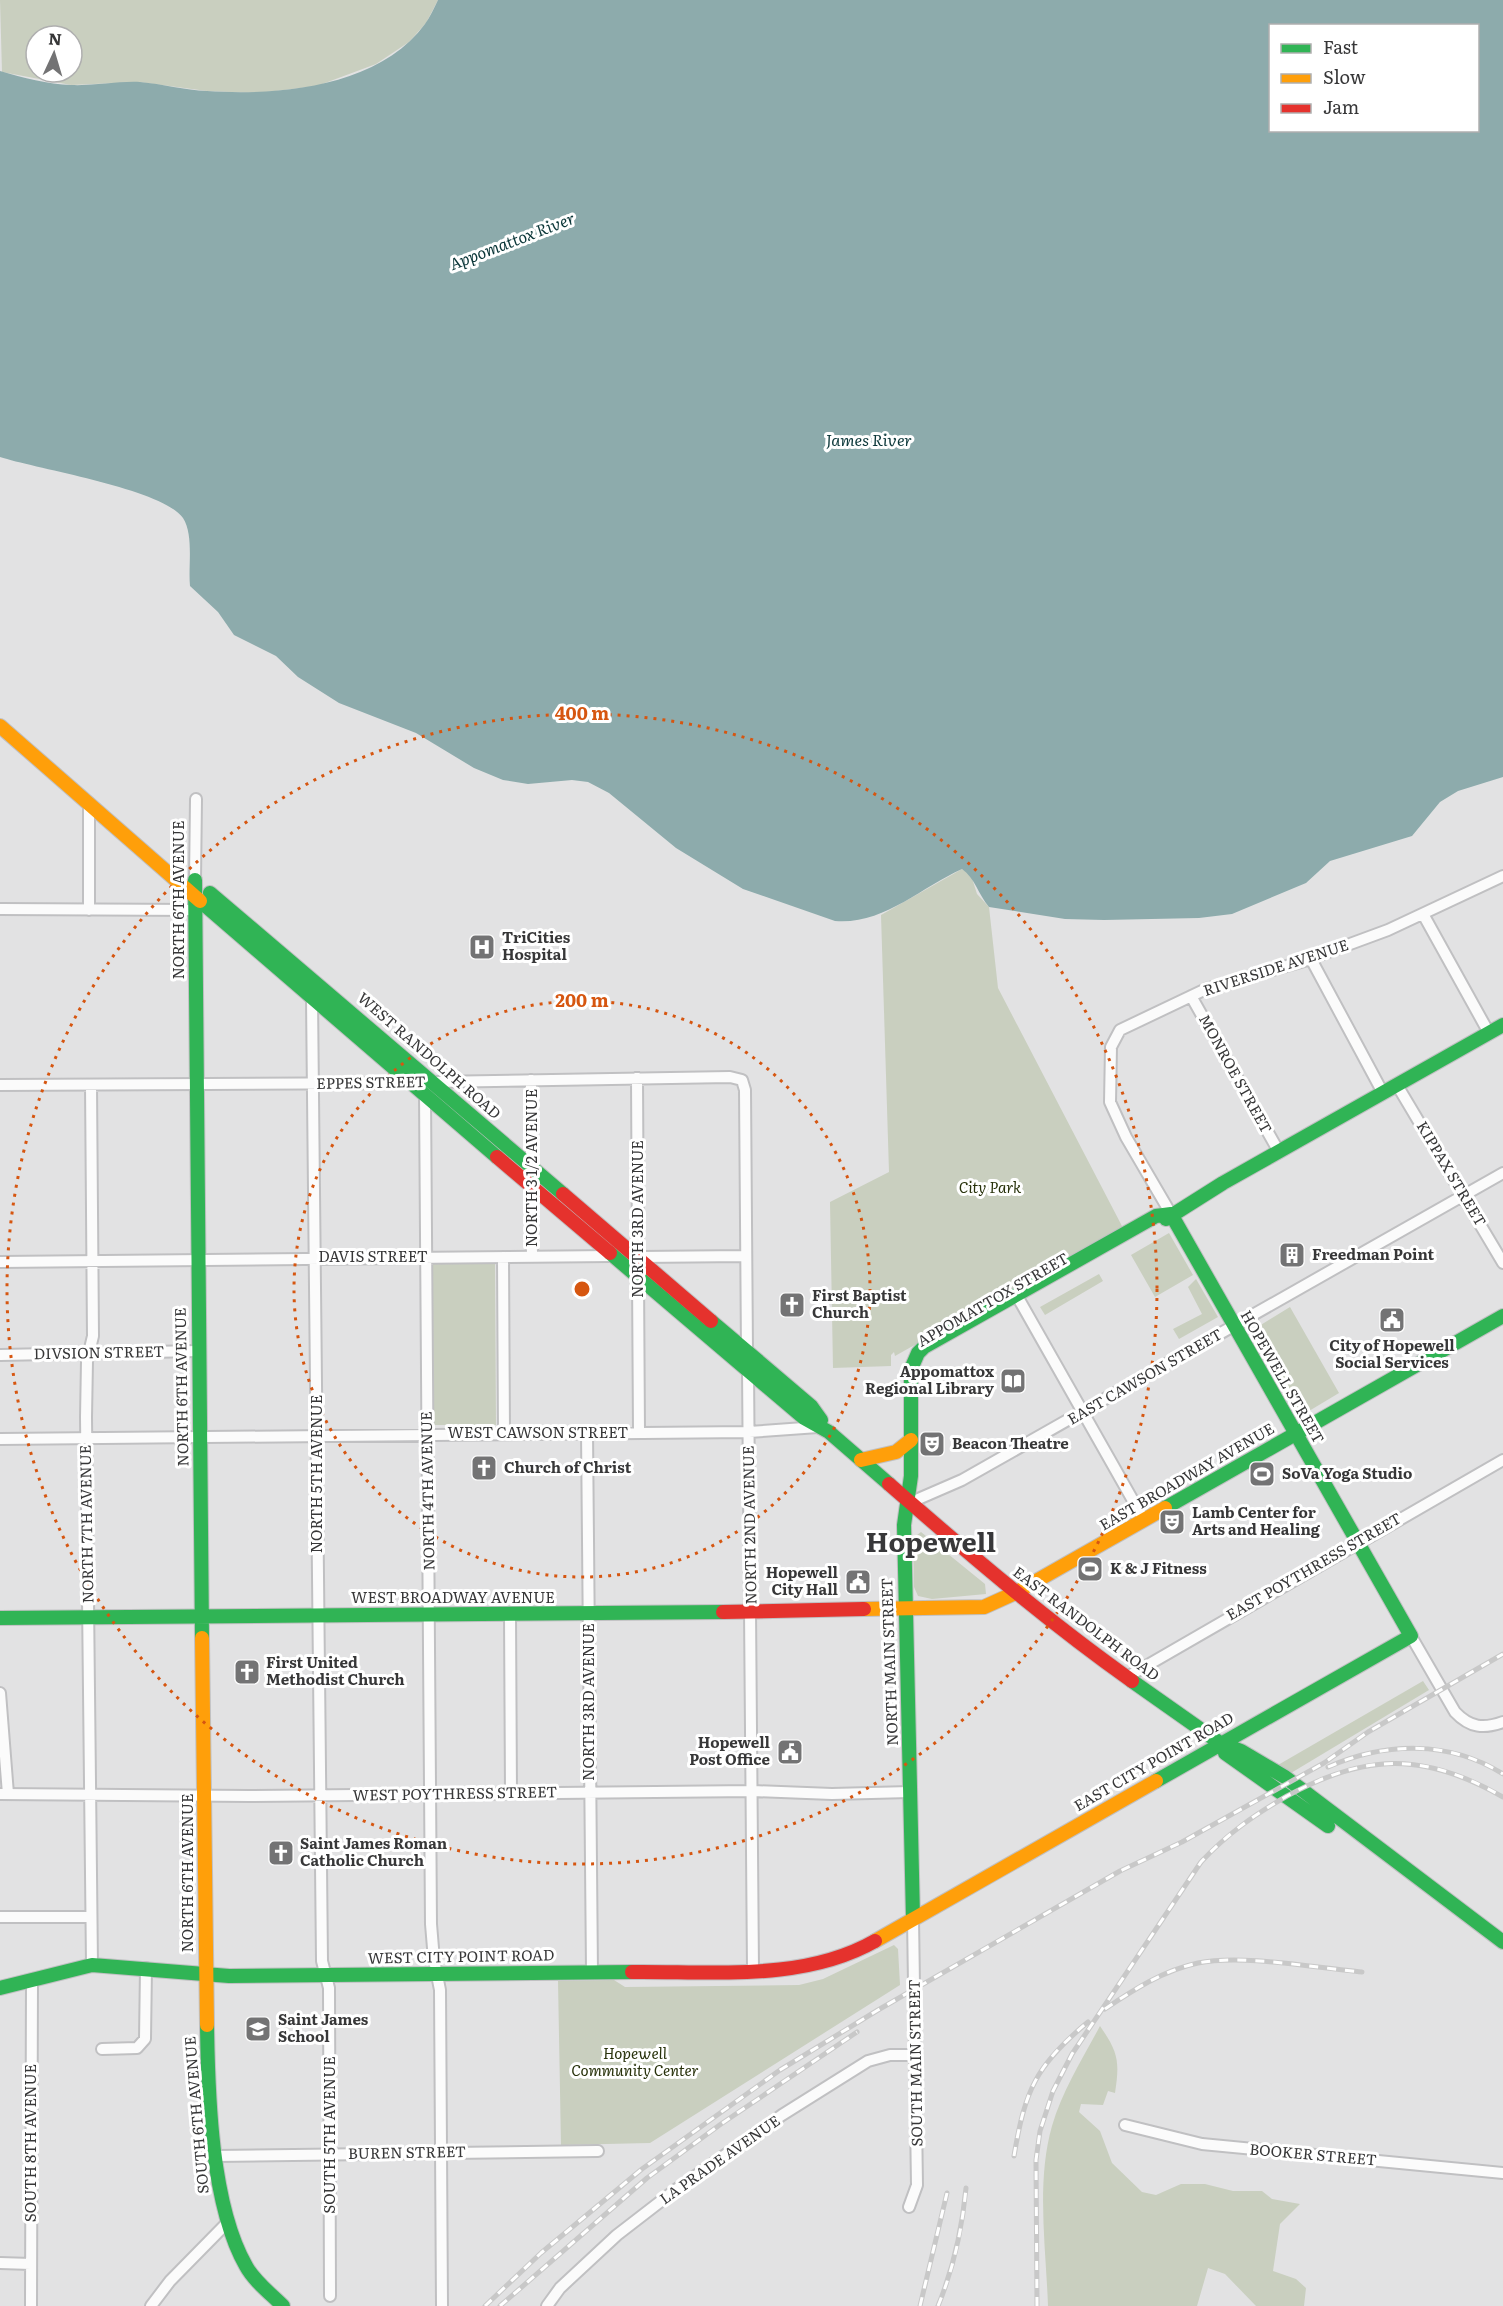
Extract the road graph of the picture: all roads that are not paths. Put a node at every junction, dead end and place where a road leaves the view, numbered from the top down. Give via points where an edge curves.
1 (0, 711) edge
2 (0, 726) edge
3 (196, 799) dead end
4 (89, 803) junction
5 (1503, 876) edge
6 (195, 880) junction
7 (195, 903) junction
8 (0, 909) edge
9 (89, 910) junction
10 (1423, 914) junction
11 (1311, 959) junction
12 (306, 973) junction
13 (1191, 996) junction
14 (312, 999) junction
15 (1503, 1024) edge
16 (1489, 1033) junction
17 (1109, 1068) joint
18 (637, 1078) junction
19 (531, 1080) junction
20 (742, 1080) joint
21 (433, 1082) junction
22 (410, 1083) junction
23 (91, 1084) junction
24 (196, 1084) junction
25 (313, 1084) junction
26 (0, 1085) edge
27 (1397, 1085) junction
28 (1383, 1093) junction
29 (425, 1095) junction
30 (1279, 1152) junction
31 (531, 1166) junction
32 (1503, 1173) edge
33 (531, 1186) junction
34 (1464, 1196) junction
35 (1171, 1214) junction
36 (532, 1256) junction
37 (746, 1256) junction
38 (315, 1257) junction
39 (426, 1257) junction
40 (502, 1257) junction
41 (614, 1257) junction
42 (638, 1257) junction
43 (197, 1259) junction
44 (93, 1260) junction
45 (0, 1262) edge
46 (1503, 1263) edge
47 (638, 1277) junction
48 (1019, 1299) junction
49 (1503, 1316) edge
50 (1234, 1326) junction
51 (198, 1351) junction
52 (747, 1351) junction
53 (89, 1353) junction
54 (0, 1355) edge
55 (911, 1369) joint
56 (748, 1371) junction
57 (1084, 1411) junction
58 (823, 1428) junction
59 (586, 1432) junction
60 (639, 1432) junction
61 (748, 1432) junction
62 (428, 1433) junction
63 (504, 1433) junction
64 (1295, 1434) junction
65 (317, 1435) junction
66 (199, 1437) junction
67 (0, 1439) edge
68 (86, 1440) junction
69 (911, 1440) junction
70 (861, 1460) junction
71 (1503, 1460) edge
72 (909, 1503) junction
73 (1144, 1520) junction
74 (1358, 1542) junction
75 (1015, 1593) junction
76 (907, 1609) junction
77 (750, 1612) junction
78 (589, 1614) junction
79 (429, 1615) junction
80 (510, 1615) junction
81 (201, 1616) junction
82 (318, 1616) junction
83 (88, 1617) junction
84 (0, 1618) edge
85 (1411, 1636) junction
86 (1127, 1677) junction
87 (0, 1693) edge
88 (1503, 1722) edge
89 (1220, 1743) junction
90 (753, 1791) junction
91 (590, 1792) junction
92 (910, 1792) junction
93 (511, 1793) junction
94 (4, 1794) edge
95 (431, 1794) junction
96 (90, 1796) junction
97 (204, 1796) junction
98 (320, 1796) junction
99 (0, 1917) edge
100 (92, 1917) junction
101 (914, 1918) junction
102 (1503, 1942) edge
103 (92, 1965) junction
104 (147, 1968) junction
105 (753, 1971) junction
106 (592, 1972) junction
107 (205, 1974) junction
108 (437, 1974) junction
109 (325, 1975) junction
110 (32, 1980) junction
111 (0, 1988) edge
112 (102, 2049) dead end
113 (917, 2055) junction
114 (1125, 2125) dead end
115 (598, 2151) dead end
116 (441, 2152) junction
117 (330, 2154) junction
118 (216, 2156) junction
119 (1503, 2173) edge
120 (909, 2207) dead end
121 (226, 2224) junction
122 (0, 2263) edge
123 (31, 2264) junction
124 (330, 2296) dead end
125 (30, 2306) edge
126 (152, 2306) edge
127 (283, 2306) edge
128 (442, 2306) edge
129 (547, 2306) edge

1 - 6 main road, WEST RANDOLPH ROAD
2 - 4 main road, WEST RANDOLPH ROAD
3 - 6 street, NORTH 6TH AVENUE
4 - 7 main road, WEST RANDOLPH ROAD
4 - 9 street
5 - 10 street, RIVERSIDE AVENUE
6 - 7 main road, NORTH 6TH AVENUE
6 - 12 main road, WEST RANDOLPH ROAD
7 - 9 street
7 - 14 main road, WEST RANDOLPH ROAD
7 - 24 main road, NORTH 6TH AVENUE
8 - 9 street
10 - 11 street, RIVERSIDE AVENUE
10 - 16 street
11 - 13 street, RIVERSIDE AVENUE via 1242,977
11 - 28 street
12 - 14 street, NORTH 5TH AVENUE
12 - 21 main road, WEST RANDOLPH ROAD
13 - 17 street, RIVERSIDE AVENUE via 1120,1030 1111,1047
13 - 30 street, MONROE STREET
14 - 22 main road, WEST RANDOLPH ROAD
14 - 25 street, NORTH 5TH AVENUE
15 - 16 main road, APPOMATTOX STREET
16 - 27 main road, APPOMATTOX STREET
17 - 35 street, HOPEWELL STREET via 1110,1102 1118,1122
18 - 19 street, EPPES STREET
18 - 20 street, EPPES STREET
18 - 42 street, NORTH 3RD AVENUE
19 - 21 street, EPPES STREET
19 - 31 street, NORTH 3 1/2 AVENUE
20 - 37 street, NORTH 2ND AVENUE
21 - 22 street, EPPES STREET
21 - 29 street
21 - 31 main road, WEST RANDOLPH ROAD
22 - 25 street, EPPES STREET
22 - 29 main road, WEST RANDOLPH ROAD
23 - 24 street, EPPES STREET
23 - 26 street, EPPES STREET
23 - 44 street, NORTH 7TH AVENUE
24 - 25 street, EPPES STREET
24 - 43 main road, NORTH 6TH AVENUE
25 - 38 street, NORTH 5TH AVENUE
27 - 28 main road, APPOMATTOX STREET
27 - 34 street, KIPPAX STREET
28 - 30 main road, APPOMATTOX STREET
29 - 33 main road, WEST RANDOLPH ROAD
29 - 39 street, NORTH 4TH AVENUE
30 - 35 main road, APPOMATTOX STREET
31 - 33 street, NORTH 3 1/2 AVENUE
31 - 42 main road, WEST RANDOLPH ROAD
32 - 34 street, EAST CAWSON STREET
33 - 36 street, NORTH 3 1/2 AVENUE
33 - 41 main road, WEST RANDOLPH ROAD
34 - 46 street, KIPPAX STREET
34 - 50 street, EAST CAWSON STREET
35 - 48 main road, APPOMATTOX STREET via 1161,1224
35 - 50 main road, HOPEWELL STREET
36 - 40 street, DAVIS STREET
36 - 41 street, DAVIS STREET
37 - 42 street, DAVIS STREET
37 - 52 street, NORTH 2ND AVENUE
38 - 39 street, DAVIS STREET
38 - 43 street, DAVIS STREET
38 - 65 street, NORTH 5TH AVENUE
39 - 40 street, DAVIS STREET
39 - 62 street, NORTH 4TH AVENUE
40 - 63 street, NORTH 3 1/2 AVENUE
41 - 42 street, DAVIS STREET
41 - 47 main road, WEST RANDOLPH ROAD
42 - 47 street, NORTH 3RD AVENUE
42 - 52 main road, WEST RANDOLPH ROAD
43 - 44 street, DAVIS STREET
43 - 51 main road, NORTH 6TH AVENUE
44 - 45 street, DAVIS STREET
44 - 53 street, NORTH 7TH AVENUE via 93,1336
47 - 56 main road, WEST RANDOLPH ROAD
47 - 60 street, NORTH 3RD AVENUE
48 - 55 main road, APPOMATTOX STREET
48 - 57 street
49 - 64 main road, EAST BROADWAY AVENUE
50 - 57 street, EAST CAWSON STREET
50 - 64 main road, HOPEWELL STREET
51 - 53 street, DIVSION STREET
51 - 66 main road, NORTH 6TH AVENUE
52 - 56 street, NORTH 2ND AVENUE
52 - 58 main road, WEST RANDOLPH ROAD via 811,1406
53 - 54 street, DIVSION STREET
53 - 68 street, NORTH 7TH AVENUE
55 - 69 main road, NORTH MAIN STREET
56 - 58 main road, WEST RANDOLPH ROAD
56 - 61 street, NORTH 2ND AVENUE
57 - 72 street, EAST CAWSON STREET via 962,1480
57 - 73 street
58 - 61 street, WEST CAWSON STREET
58 - 70 main road, WEST RANDOLPH ROAD
59 - 60 street, WEST CAWSON STREET
59 - 63 street, WEST CAWSON STREET
59 - 78 street, NORTH 3RD AVENUE
60 - 61 street, WEST CAWSON STREET
61 - 77 street, NORTH 2ND AVENUE
62 - 63 street, WEST CAWSON STREET
62 - 65 street, WEST CAWSON STREET
62 - 79 street, NORTH 4TH AVENUE
64 - 73 main road, EAST BROADWAY AVENUE
64 - 74 main road, HOPEWELL STREET
65 - 66 street, WEST CAWSON STREET
65 - 82 street, NORTH 5TH AVENUE
66 - 68 street, WEST CAWSON STREET
66 - 81 main road, NORTH 6TH AVENUE
67 - 68 street, WEST CAWSON STREET
68 - 83 street, NORTH 7TH AVENUE
69 - 70 main road via 896,1452
69 - 72 main road, NORTH MAIN STREET
70 - 72 main road, WEST RANDOLPH ROAD
71 - 74 street, EAST POYTHRESS STREET
72 - 75 main road, EAST RANDOLPH ROAD
72 - 76 main road, NORTH MAIN STREET via 904,1526
73 - 75 main road, EAST BROADWAY AVENUE
74 - 85 main road, HOPEWELL STREET
74 - 86 street, EAST POYTHRESS STREET
75 - 76 main road, EAST BROADWAY AVENUE via 997,1603 972,1609
75 - 86 main road, EAST RANDOLPH ROAD
76 - 77 main road, WEST BROADWAY AVENUE
76 - 92 main road, NORTH MAIN STREET
77 - 78 main road, WEST BROADWAY AVENUE
77 - 90 street, NORTH 2ND AVENUE
78 - 80 main road, WEST BROADWAY AVENUE
78 - 91 street, NORTH 3RD AVENUE
79 - 80 main road, WEST BROADWAY AVENUE
79 - 82 main road, WEST BROADWAY AVENUE
79 - 95 street, NORTH 4TH AVENUE
80 - 93 street
81 - 82 main road, WEST BROADWAY AVENUE
81 - 83 main road, WEST BROADWAY AVENUE
81 - 97 main road, NORTH 6TH AVENUE
82 - 98 street, NORTH 5TH AVENUE
83 - 84 main road, WEST BROADWAY AVENUE
83 - 96 street, NORTH 7TH AVENUE
85 - 88 street, HOPEWELL STREET via 1462,1720 1479,1727
85 - 89 main road, EAST CITY POINT ROAD
86 - 89 main road, EAST RANDOLPH ROAD
87 - 94 street
89 - 101 main road, EAST CITY POINT ROAD
89 - 102 main road, EAST RANDOLPH ROAD via 1285,1777
90 - 91 street, WEST POYTHRESS STREET
90 - 92 street, WEST POYTHRESS STREET
90 - 105 street, NORTH 2ND AVENUE
91 - 93 street, WEST POYTHRESS STREET
91 - 106 street, NORTH 3RD AVENUE
92 - 101 main road, NORTH MAIN STREET
93 - 95 street, WEST POYTHRESS STREET
94 - 96 street, WEST POYTHRESS STREET
95 - 98 street, WEST POYTHRESS STREET
95 - 108 street, NORTH 4TH AVENUE via 431,1924
96 - 97 street, WEST POYTHRESS STREET
96 - 100 street, NORTH 7TH AVENUE
97 - 98 street, WEST POYTHRESS STREET
97 - 107 main road, NORTH 6TH AVENUE
98 - 109 street, NORTH 5TH AVENUE
99 - 100 street
100 - 103 street, NORTH 7TH AVENUE
101 - 105 main road, WEST CITY POINT ROAD via 830,1963 801,1970
101 - 113 street, SOUTH MAIN STREET
103 - 104 main road, WEST CITY POINT ROAD
103 - 110 main road, WEST CITY POINT ROAD
104 - 107 main road, WEST CITY POINT ROAD
104 - 112 street via 145,2039 137,2048
105 - 106 main road, WEST CITY POINT ROAD
106 - 108 main road, WEST CITY POINT ROAD
107 - 109 main road, WEST CITY POINT ROAD
107 - 118 main road, SOUTH 6TH AVENUE via 208,2077
108 - 109 main road, WEST CITY POINT ROAD
108 - 116 street, NORTH 4TH AVENUE
109 - 117 street, SOUTH 5TH AVENUE via 329,1988
110 - 111 main road, WEST CITY POINT ROAD
110 - 123 street, SOUTH 8TH AVENUE
113 - 120 street, SOUTH MAIN STREET via 917,2185
113 - 129 street, LA PRADE AVENUE via 890,2055 868,2061 773,2121 617,2235 560,2288
114 - 119 street, BOOKER STREET via 1202,2144
115 - 116 street, BUREN STREET
116 - 117 street, BUREN STREET
116 - 128 street, NORTH 4TH AVENUE
117 - 118 street, BUREN STREET
117 - 124 street, SOUTH 5TH AVENUE
118 - 121 main road, SOUTH 6TH AVENUE
121 - 126 street via 170,2280
121 - 127 main road, SOUTH 6TH AVENUE via 248,2269
122 - 123 street
123 - 125 street, SOUTH 8TH AVENUE

